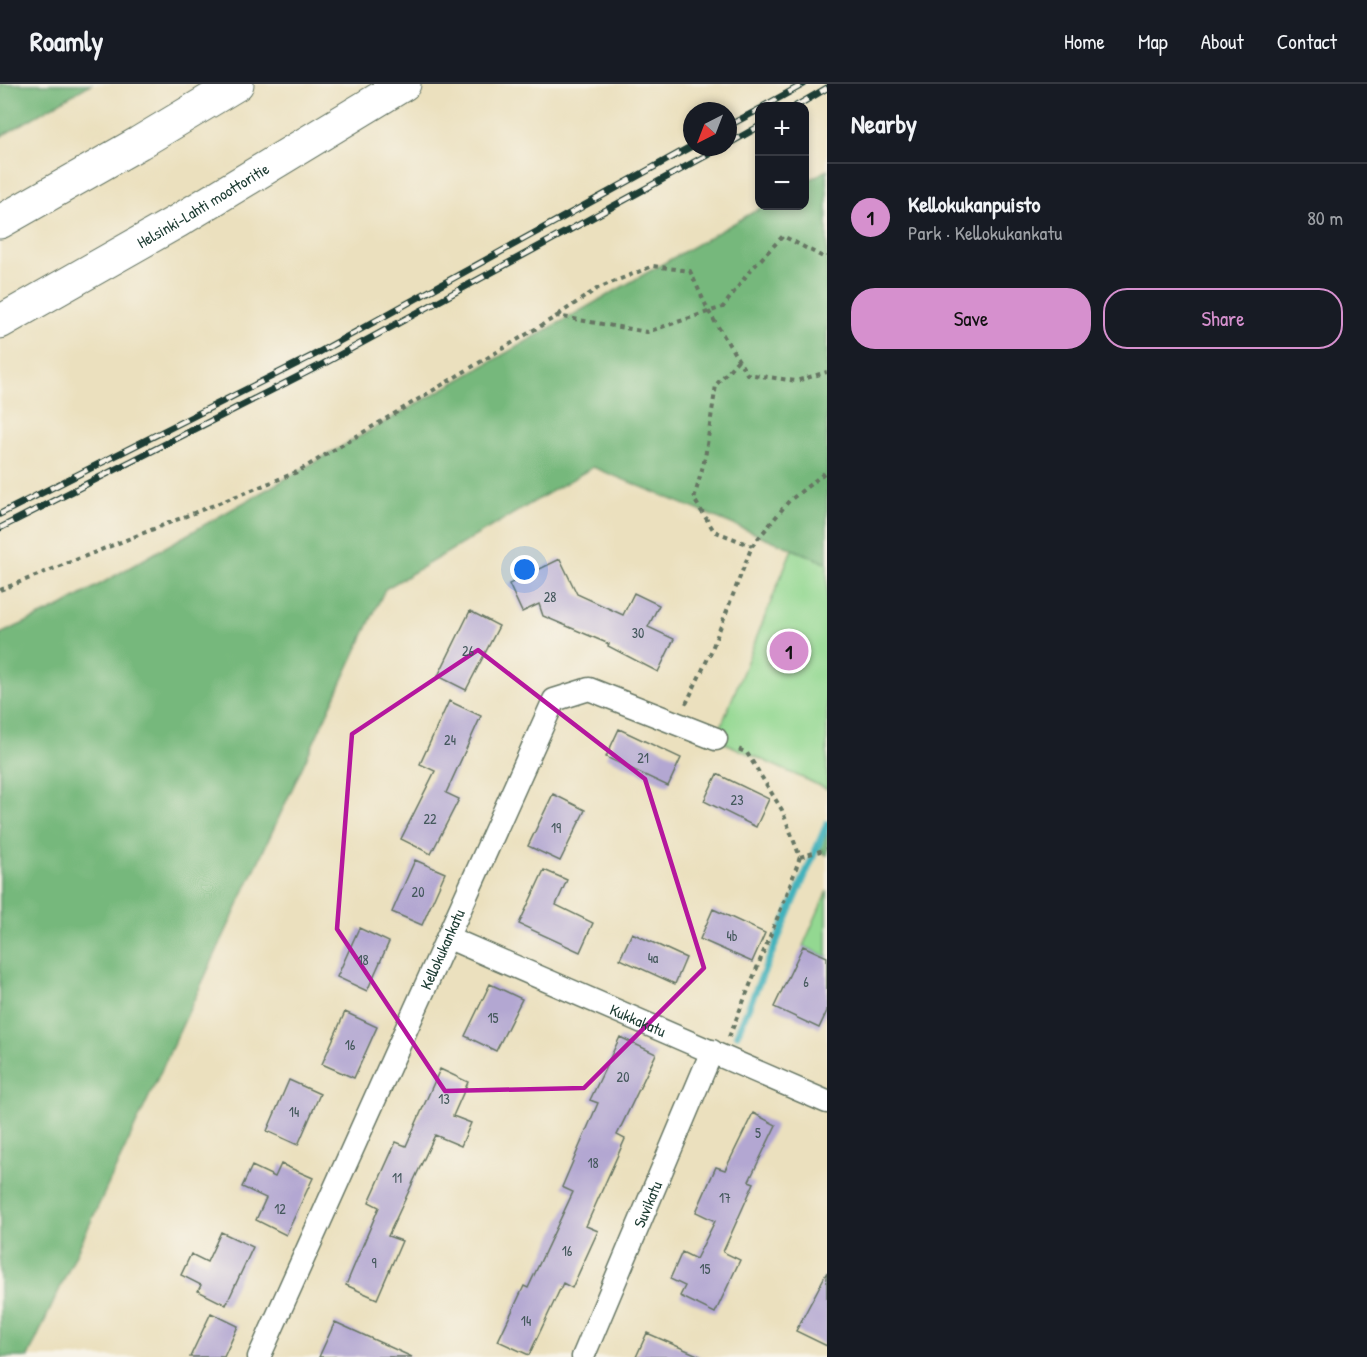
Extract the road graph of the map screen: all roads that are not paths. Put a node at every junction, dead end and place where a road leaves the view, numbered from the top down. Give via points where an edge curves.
1 (237, 84) edge
2 (404, 84) edge
3 (0, 222) edge
4 (0, 322) edge
5 (716, 739) road end
6 (449, 938) junction
7 (717, 1053) junction
8 (827, 1102) edge
9 (259, 1357) edge
10 (583, 1357) edge

1 - 3 highway
2 - 4 highway, Helsinki-Lahti moottoritie via 178,221
5 - 6 street, Kellokukankatu via 589,689 554,700
6 - 7 street, Kukkakatu
6 - 9 street, Kellokukankatu
7 - 8 street, Kukkakatu
7 - 10 street, Suvikatu

